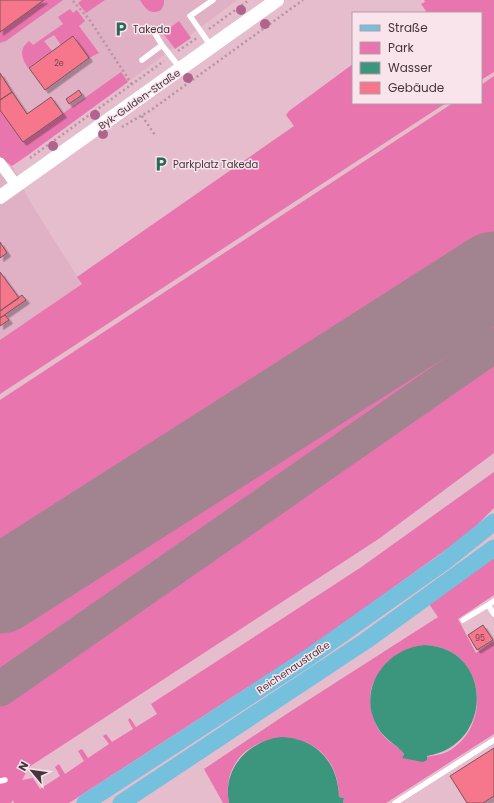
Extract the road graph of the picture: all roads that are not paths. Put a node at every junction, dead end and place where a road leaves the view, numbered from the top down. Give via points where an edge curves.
1 (213, 0) edge
2 (277, 0) edge
3 (154, 32) dead end
4 (162, 45) junction
5 (212, 46) junction
6 (142, 60) dead end
7 (181, 69) junction
8 (0, 163) edge
9 (16, 185) junction
10 (0, 196) edge
11 (494, 522) edge
12 (494, 548) edge
13 (494, 600) edge
14 (488, 605) junction
15 (494, 614) edge
16 (463, 620) dead end
17 (494, 740) edge
18 (85, 803) edge
19 (121, 803) edge
20 (395, 803) edge

1 - 5 lane via 190,16
2 - 5 street, Byk-Gulden-Straße
3 - 4 lane
4 - 6 lane
4 - 7 lane
5 - 7 street, Byk-Gulden-Straße
7 - 9 street, Byk-Gulden-Straße
8 - 9 street
9 - 10 street, Byk-Gulden-Straße
11 - 18 main road, Reichenaustraße via 444,562 305,660
12 - 19 main road, Reichenaustraße via 367,640
13 - 14 lane
14 - 15 lane
14 - 16 lane
17 - 20 lane

